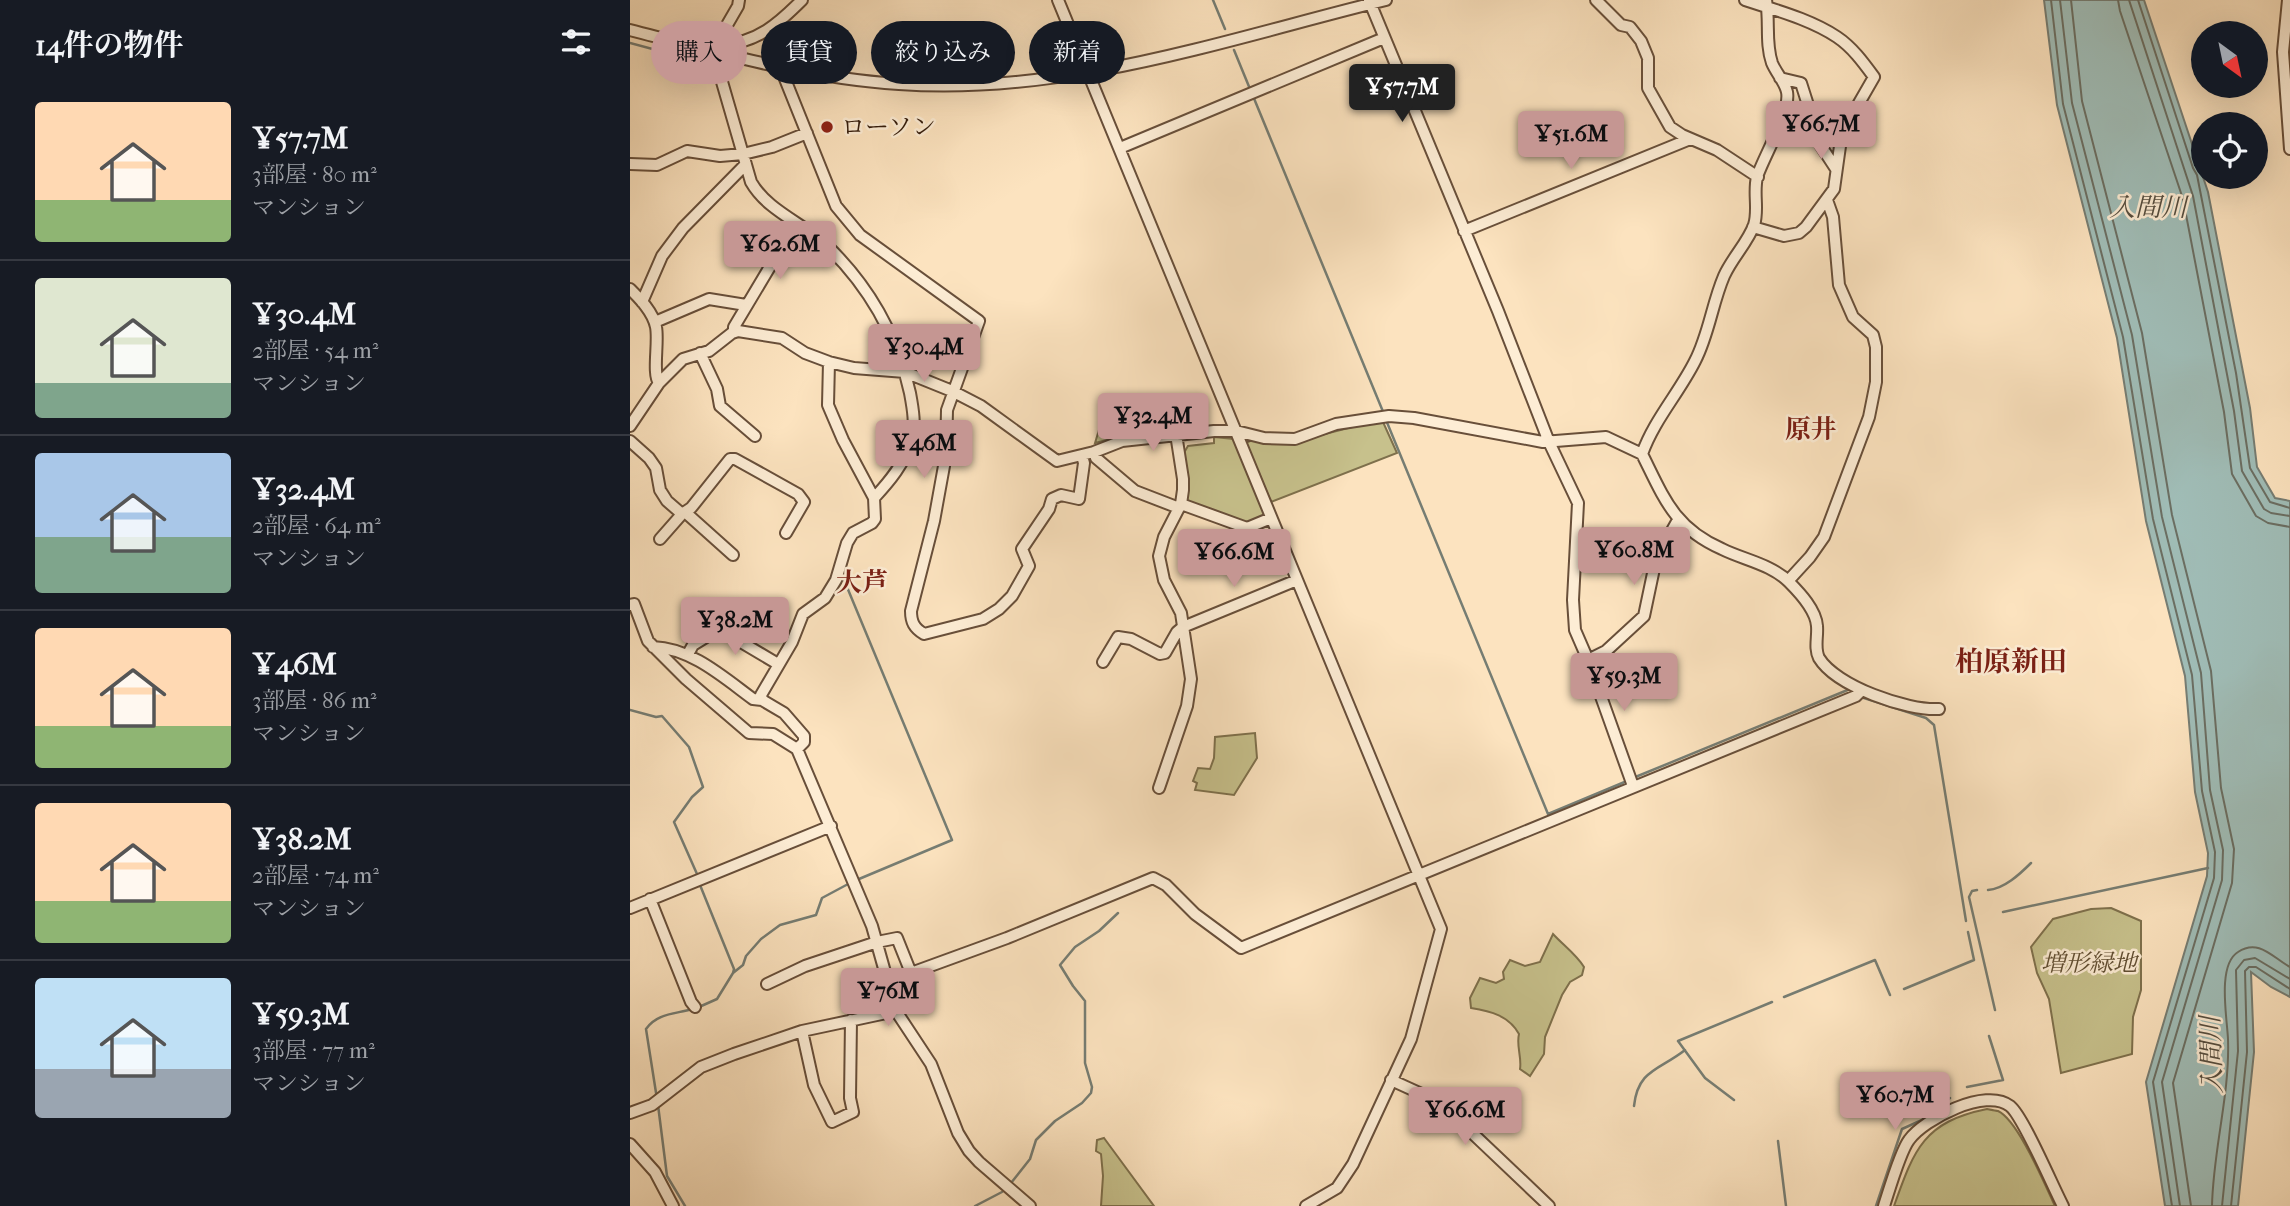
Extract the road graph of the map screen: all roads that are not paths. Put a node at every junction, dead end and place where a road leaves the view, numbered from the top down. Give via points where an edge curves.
1 (739, 0) edge
2 (802, 0) edge
3 (1058, 0) edge
4 (1386, 0) edge
5 (1596, 0) edge
6 (1745, 0) edge
7 (2288, 0) edge
8 (1370, 2) edge
9 (1767, 4) edge
10 (729, 21) edge
11 (1067, 21) edge
12 (630, 30) edge
13 (651, 34) edge
14 (1384, 38) junction
15 (747, 39) edge
16 (1125, 64) edge
17 (1780, 78) junction
18 (857, 80) edge
19 (1029, 81) edge
20 (723, 84) edge
21 (787, 84) edge
22 (1093, 84) edge
23 (807, 133) junction
24 (1690, 139) junction
25 (1120, 148) junction
26 (2290, 149) edge
27 (744, 159) junction
28 (630, 164) edge
29 (1836, 169) junction
30 (1758, 177) junction
31 (1828, 200) junction
32 (796, 223) junction
33 (1753, 227) junction
34 (1464, 231) junction
35 (634, 296) edge
36 (746, 305) junction
37 (655, 322) junction
38 (734, 331) junction
39 (700, 353) junction
40 (829, 362) junction
41 (905, 372) junction
42 (659, 383) junction
43 (952, 391) junction
44 (630, 426) edge
45 (1236, 431) junction
46 (1176, 434) junction
47 (755, 436) dead end
48 (630, 441) edge
49 (1549, 442) junction
50 (1088, 454) junction
51 (1642, 454) junction
52 (874, 498) junction
53 (1180, 506) junction
54 (683, 513) junction
55 (1271, 518) junction
56 (1678, 520) junction
57 (786, 533) dead end
58 (660, 539) dead end
59 (733, 555) dead end
60 (1297, 580) junction
61 (1788, 581) junction
62 (631, 602) edge
63 (1184, 627) junction
64 (653, 647) junction
65 (688, 654) junction
66 (1588, 660) junction
67 (1103, 662) dead end
68 (778, 664) junction
69 (1862, 690) junction
70 (762, 699) junction
71 (1939, 709) dead end
72 (797, 749) junction
73 (1631, 781) junction
74 (1159, 788) dead end
75 (831, 827) junction
76 (1419, 876) junction
77 (650, 899) junction
78 (630, 908) edge
79 (877, 942) junction
80 (767, 984) dead end
81 (695, 1007) dead end
82 (896, 1011) junction
83 (851, 1020) junction
84 (802, 1031) junction
85 (1391, 1080) junction
86 (1960, 1091) dead end
87 (1962, 1104) junction
88 (630, 1114) edge
89 (630, 1144) edge
90 (1545, 1205) edge
91 (673, 1206) edge
92 (1030, 1206) edge
93 (1306, 1206) edge
94 (1884, 1206) edge
95 (2063, 1206) edge

1 - 10 street
2 - 15 street via 775,27
3 - 11 street
4 - 8 street
5 - 24 street via 1641,41 1648,58 1648,88 1655,102 1670,127
6 - 9 street
7 - 26 street via 2283,52
8 - 14 street
8 - 16 street
9 - 17 street via 1769,48
9 - 29 street via 1837,37 1874,77 1847,124
12 - 13 street
14 - 25 street
14 - 34 street
17 - 29 street via 1801,83 1821,146
17 - 30 street via 1787,102
18 - 19 street via 940,86
20 - 27 street
21 - 23 street
22 - 25 street
23 - 27 street
23 - 43 street via 836,206 860,235 979,321
24 - 30 street via 1717,150
24 - 34 street
25 - 45 street
27 - 28 street via 687,152 657,165
27 - 32 street via 758,194
27 - 35 street via 683,228
29 - 31 street
30 - 33 street
31 - 33 street via 1799,233 1777,235
31 - 61 street via 1839,285 1853,317 1873,335 1876,382 1869,417 1824,537
32 - 36 street
32 - 41 street via 823,243 865,290 897,345
33 - 51 street via 1721,282 1700,352
34 - 49 street
35 - 37 street
36 - 37 street via 709,299
36 - 38 street
37 - 42 street
38 - 39 street
38 - 40 street via 782,338
39 - 42 street via 683,359
39 - 47 street via 720,406
40 - 41 street
40 - 52 street via 828,405
41 - 43 street
41 - 52 street via 914,423 912,439 906,456
42 - 44 street
43 - 50 street via 981,406 1057,461
43 - 50 street via 938,502 911,611 914,626 924,634 983,619 1007,604 1029,566 1022,549 1052,499 1061,495 1079,499
45 - 46 street
45 - 49 street via 1295,439 1336,424 1386,416
45 - 55 street
46 - 50 street via 1122,441
46 - 53 street via 1184,479
48 - 54 street via 656,468 667,502
49 - 51 street via 1606,438
49 - 66 street via 1578,503 1573,619
50 - 53 street via 1135,491
51 - 56 street
52 - 68 street via 875,519 853,533 836,580 825,598 803,614
53 - 55 street via 1247,528
53 - 63 street via 1159,556
54 - 57 street via 730,459 735,459 802,497 804,502
54 - 58 street
54 - 59 street
55 - 60 street
56 - 61 street via 1722,550
56 - 66 street via 1656,559 1644,616 1606,651
60 - 63 street
60 - 76 street
61 - 69 street via 1815,617 1818,656
62 - 64 street
63 - 67 street via 1160,654 1118,637
63 - 74 street via 1190,694
64 - 65 street
64 - 72 street via 749,733 774,734
65 - 68 street via 693,645 719,629
65 - 70 street via 753,699
66 - 73 street
68 - 70 street
69 - 71 street via 1879,698
69 - 73 street
70 - 72 street via 798,726 804,742
72 - 75 street
73 - 76 street
75 - 77 street
75 - 79 street
76 - 79 street via 1241,948 1153,878 911,973 897,938
76 - 85 street via 1441,929 1411,1039
77 - 78 street
77 - 81 street
79 - 80 street
79 - 82 street
82 - 83 street
82 - 92 street via 931,1064 969,1151
83 - 84 street
83 - 84 street via 853,1112 832,1122 814,1085
84 - 88 street via 701,1067 656,1102
85 - 90 street via 1449,1111
85 - 93 street via 1349,1173 1337,1188
86 - 87 street
87 - 94 street via 1932,1120 1909,1140
87 - 95 street via 1994,1099 2010,1106
89 - 91 street via 655,1172

